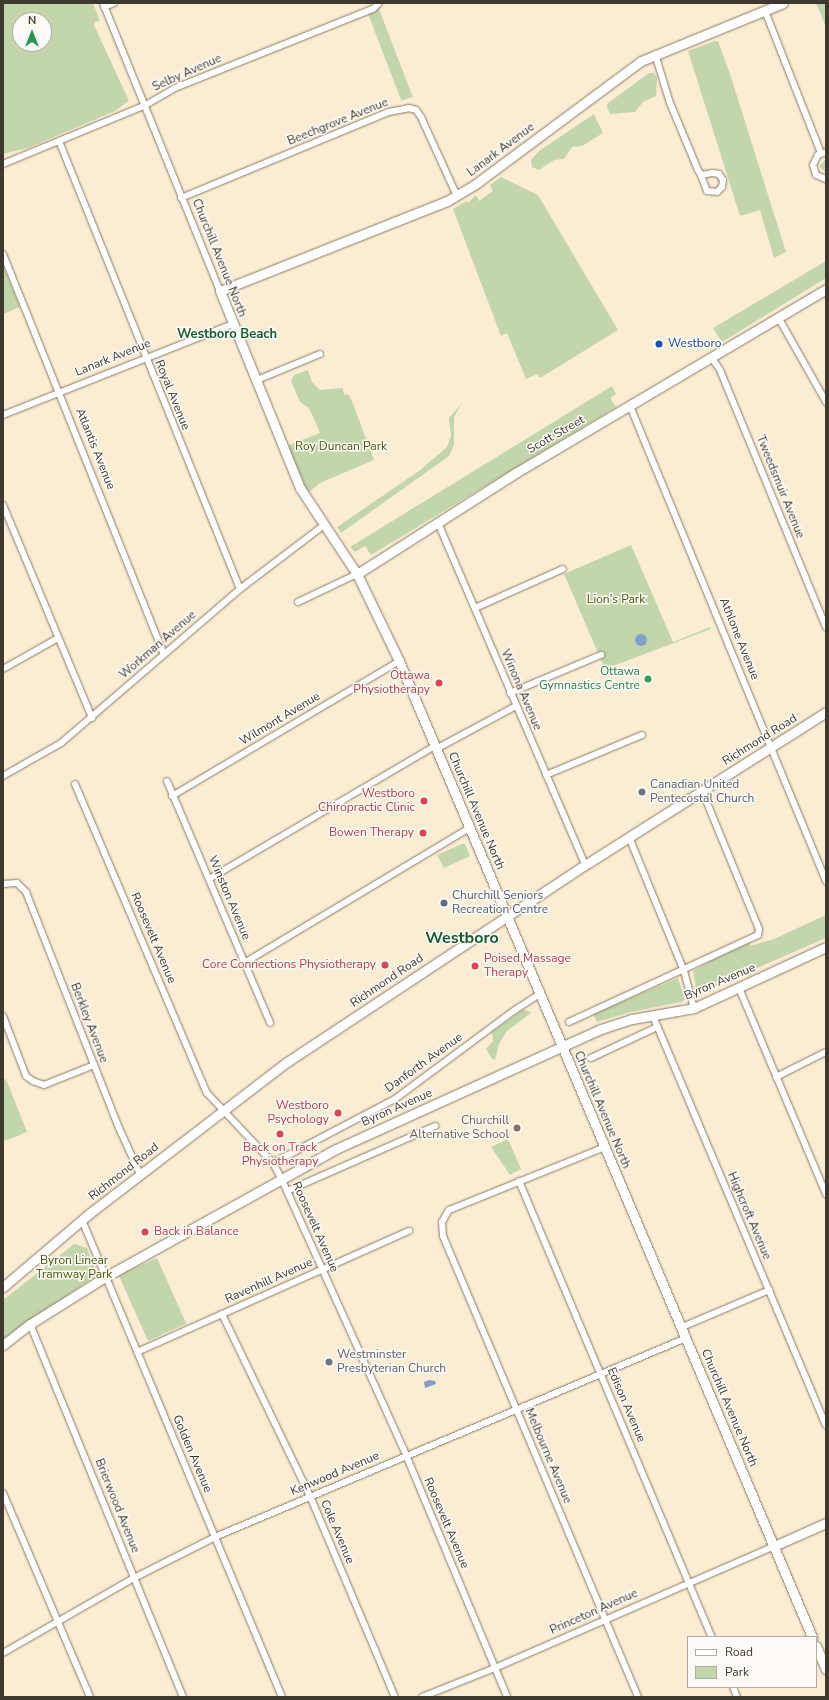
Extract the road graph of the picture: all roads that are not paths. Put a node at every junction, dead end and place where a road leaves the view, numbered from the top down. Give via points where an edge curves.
1 (114, 3) edge
2 (379, 3) edge
3 (783, 3) edge
4 (103, 5) edge
5 (765, 10) junction
6 (655, 54) junction
7 (144, 106) junction
8 (59, 141) junction
9 (823, 152) edge
10 (3, 164) edge
11 (701, 175) dead end
12 (826, 179) edge
13 (457, 196) junction
14 (181, 198) junction
15 (3, 254) edge
16 (826, 289) edge
17 (220, 291) junction
18 (778, 317) junction
19 (233, 324) junction
20 (320, 354) dead end
21 (711, 357) junction
22 (145, 358) junction
23 (257, 380) junction
24 (60, 392) junction
25 (826, 402) edge
26 (630, 406) junction
27 (3, 414) edge
28 (3, 505) edge
29 (438, 523) junction
30 (324, 525) junction
31 (562, 569) dead end
32 (357, 574) junction
33 (240, 589) junction
34 (298, 602) dead end
35 (475, 608) junction
36 (826, 627) edge
37 (58, 638) junction
38 (164, 654) junction
39 (601, 655) dead end
40 (399, 661) junction
41 (3, 669) edge
42 (510, 693) junction
43 (516, 706) junction
44 (826, 712) edge
45 (92, 718) junction
46 (642, 735) dead end
47 (771, 746) junction
48 (436, 747) junction
49 (546, 775) junction
50 (3, 776) edge
51 (166, 781) dead end
52 (75, 784) dead end
53 (702, 791) junction
54 (172, 796) junction
55 (470, 828) junction
56 (630, 837) junction
57 (585, 865) junction
58 (209, 879) junction
59 (826, 881) edge
60 (3, 884) edge
61 (508, 916) junction
62 (826, 947) edge
63 (244, 963) junction
64 (684, 971) junction
65 (739, 988) junction
66 (540, 994) junction
67 (694, 1008) junction
68 (3, 1016) edge
69 (653, 1016) junction
70 (569, 1022) dead end
71 (270, 1023) dead end
72 (657, 1027) junction
73 (562, 1046) junction
74 (826, 1052) edge
75 (591, 1058) dead end
76 (94, 1065) junction
77 (776, 1076) junction
78 (224, 1110) junction
79 (435, 1126) dead end
80 (605, 1147) junction
81 (273, 1163) junction
82 (140, 1174) junction
83 (282, 1180) junction
84 (520, 1181) junction
85 (287, 1191) junction
86 (826, 1194) edge
87 (82, 1220) junction
88 (409, 1231) dead end
89 (322, 1270) junction
90 (106, 1277) junction
91 (3, 1287) edge
92 (769, 1290) junction
93 (222, 1314) junction
94 (30, 1324) junction
95 (682, 1327) junction
96 (686, 1338) junction
97 (3, 1345) edge
98 (137, 1352) junction
99 (601, 1374) junction
100 (517, 1410) junction
101 (826, 1425) edge
102 (406, 1455) junction
103 (3, 1493) edge
104 (310, 1496) junction
105 (826, 1523) edge
106 (214, 1537) junction
107 (774, 1546) junction
108 (134, 1578) junction
109 (689, 1583) junction
110 (605, 1618) junction
111 (58, 1622) junction
112 (712, 1636) edge
113 (812, 1636) edge
114 (817, 1648) edge
115 (3, 1653) edge
116 (495, 1668) junction
117 (826, 1670) edge
118 (90, 1697) edge
119 (183, 1697) edge
120 (282, 1697) edge
121 (395, 1697) edge
122 (422, 1697) edge
123 (507, 1697) edge
124 (638, 1697) edge

1 - 4 street
2 - 7 street, Selby Avenue via 373,9 175,88
3 - 5 main road, Lanark Avenue
4 - 7 street, Churchill Avenue North
5 - 6 main road, Lanark Avenue
5 - 9 street
6 - 11 street via 670,103
6 - 13 main road, Lanark Avenue
7 - 8 street, Selby Avenue
7 - 14 street, Churchill Avenue North
8 - 10 street, Selby Avenue
8 - 22 street, Royal Avenue
9 - 12 street via 813,161 813,168 819,177
13 - 14 street, Beechgrove Avenue via 421,116 416,110 409,108 389,112
13 - 17 main road, Lanark Avenue
14 - 17 street, Churchill Avenue North
15 - 24 street, Atlantis Avenue
16 - 18 main road, Scott Street
17 - 19 main road, Churchill Avenue North
18 - 21 main road, Scott Street
18 - 25 street
19 - 22 street, Lanark Avenue
19 - 23 main road, Churchill Avenue North
20 - 23 street
21 - 26 main road, Scott Street
21 - 36 street, Tweedsmuir Avenue via 720,370
22 - 24 street, Lanark Avenue
22 - 33 street, Royal Avenue
23 - 30 main road, Churchill Avenue North via 298,482
24 - 27 street, Lanark Avenue
24 - 38 street, Atlantis Avenue
26 - 29 main road, Scott Street via 517,472
26 - 47 street, Athlone Avenue
28 - 37 street
29 - 32 main road, Scott Street
29 - 35 street, Winona Avenue
30 - 32 main road, Churchill Avenue North
30 - 33 street, Workman Avenue
31 - 35 street
32 - 34 street, Scott Street
32 - 40 main road, Churchill Avenue North
33 - 38 street, Workman Avenue
35 - 42 street, Winona Avenue
37 - 41 street
37 - 45 street
38 - 45 street, Workman Avenue
39 - 42 street
40 - 48 main road, Churchill Avenue North
40 - 54 street, Wilmont Avenue
42 - 43 street, Winona Avenue
43 - 48 street
43 - 49 street, Winona Avenue
44 - 47 main road, Richmond Road
45 - 50 street, Workman Avenue via 61,743
46 - 49 street
47 - 53 main road, Richmond Road
47 - 59 street, Athlone Avenue
48 - 55 main road, Churchill Avenue North
48 - 58 street
49 - 57 street, Winona Avenue
51 - 54 street, Winston Avenue
52 - 78 street, Roosevelt Avenue via 207,1093
53 - 56 main road, Richmond Road
53 - 64 street via 759,929 758,935
54 - 58 street, Winston Avenue
55 - 61 main road, Churchill Avenue North
55 - 63 street
56 - 57 main road, Richmond Road
56 - 64 street
57 - 61 main road, Richmond Road
58 - 63 street, Winston Avenue
60 - 76 street, Berkley Avenue via 17,883 22,886 30,901
61 - 66 main road, Churchill Avenue North
61 - 78 main road, Richmond Road via 310,1046
62 - 65 main road, Byron Avenue
63 - 71 street, Winston Avenue
64 - 67 street
64 - 70 street
65 - 67 main road, Byron Avenue
65 - 77 street
66 - 73 main road, Churchill Avenue North
66 - 81 street, Danforth Avenue via 395,1100
67 - 69 main road, Byron Avenue
68 - 76 street via 26,1076 32,1081 44,1085
69 - 72 street, Highcroft Avenue
69 - 73 main road, Byron Avenue via 621,1022
72 - 75 street
72 - 92 street, Highcroft Avenue
73 - 80 main road, Churchill Avenue North
73 - 83 main road, Byron Avenue via 346,1144
74 - 77 street
76 - 82 street, Berkley Avenue
77 - 86 street
78 - 81 street, Roosevelt Avenue
78 - 82 main road, Richmond Road
79 - 85 street
80 - 84 street
80 - 95 main road, Churchill Avenue North
81 - 83 street, Roosevelt Avenue
82 - 87 main road, Richmond Road
83 - 85 street, Roosevelt Avenue
83 - 90 main road, Byron Avenue
84 - 99 street, Edison Avenue
84 - 100 street, Melbourne Avenue via 449,1210 442,1222 443,1236
85 - 89 street, Roosevelt Avenue
87 - 90 street, Golden Avenue
87 - 91 main road, Richmond Road
88 - 89 street, Ravenhill Avenue
89 - 93 street, Ravenhill Avenue
89 - 102 street, Roosevelt Avenue
90 - 94 main road, Byron Avenue
90 - 98 street, Golden Avenue
92 - 95 street
92 - 101 street, Highcroft Avenue
93 - 98 street, Ravenhill Avenue
93 - 104 street, Cole Avenue
94 - 97 main road, Byron Avenue
94 - 108 street, Brierwood Avenue
95 - 96 main road, Churchill Avenue North
96 - 99 street, Kenwood Avenue
96 - 107 main road, Churchill Avenue North
98 - 106 street, Golden Avenue
99 - 100 street, Kenwood Avenue
99 - 109 street, Edison Avenue
100 - 102 street, Kenwood Avenue
100 - 110 street, Melbourne Avenue
102 - 104 street, Kenwood Avenue
102 - 116 street, Roosevelt Avenue
103 - 111 street
104 - 106 street, Kenwood Avenue
104 - 121 street, Cole Avenue
105 - 107 main road
106 - 108 street, Kenwood Avenue
106 - 120 street, Golden Avenue
107 - 109 street, Princeton Avenue
107 - 113 main road, Churchill Avenue North
108 - 111 street, Kenwood Avenue
108 - 119 street, Brierwood Avenue
109 - 110 street, Princeton Avenue
109 - 112 street, Edison Avenue
110 - 116 street, Princeton Avenue
110 - 124 street, Melbourne Avenue
111 - 115 street, Kenwood Avenue
111 - 118 street
114 - 117 main road
116 - 122 street, Princeton Avenue
116 - 123 street, Roosevelt Avenue

